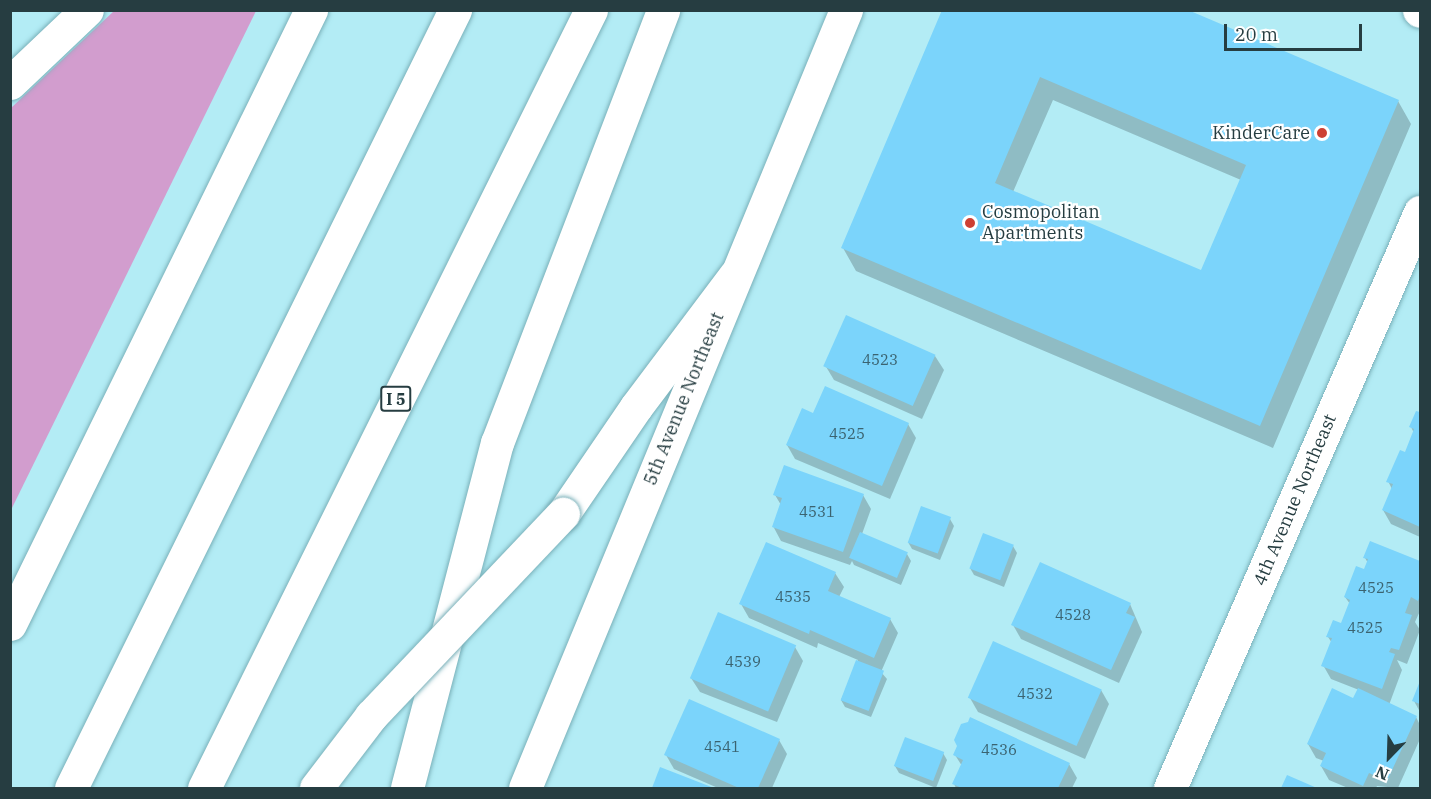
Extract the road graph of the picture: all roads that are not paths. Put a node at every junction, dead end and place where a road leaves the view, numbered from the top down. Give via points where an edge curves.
1 (87, 10) edge
2 (311, 10) edge
3 (455, 10) edge
4 (591, 10) edge
5 (663, 10) edge
6 (846, 10) edge
7 (10, 83) edge
8 (1420, 212) edge
9 (735, 275) junction
10 (10, 624) edge
11 (71, 789) edge
12 (204, 789) edge
13 (316, 789) edge
14 (407, 789) edge
15 (525, 789) edge
16 (1170, 789) edge

1 - 7 main road
2 - 10 main road
3 - 11 main road
4 - 12 main road, I 5
5 - 14 main road via 497,443
6 - 9 main road, 5th Avenue Northeast
8 - 16 main road, 4th Avenue Northeast
9 - 13 main road, bridge via 636,407 563,514 371,717
9 - 15 main road, 5th Avenue Northeast

